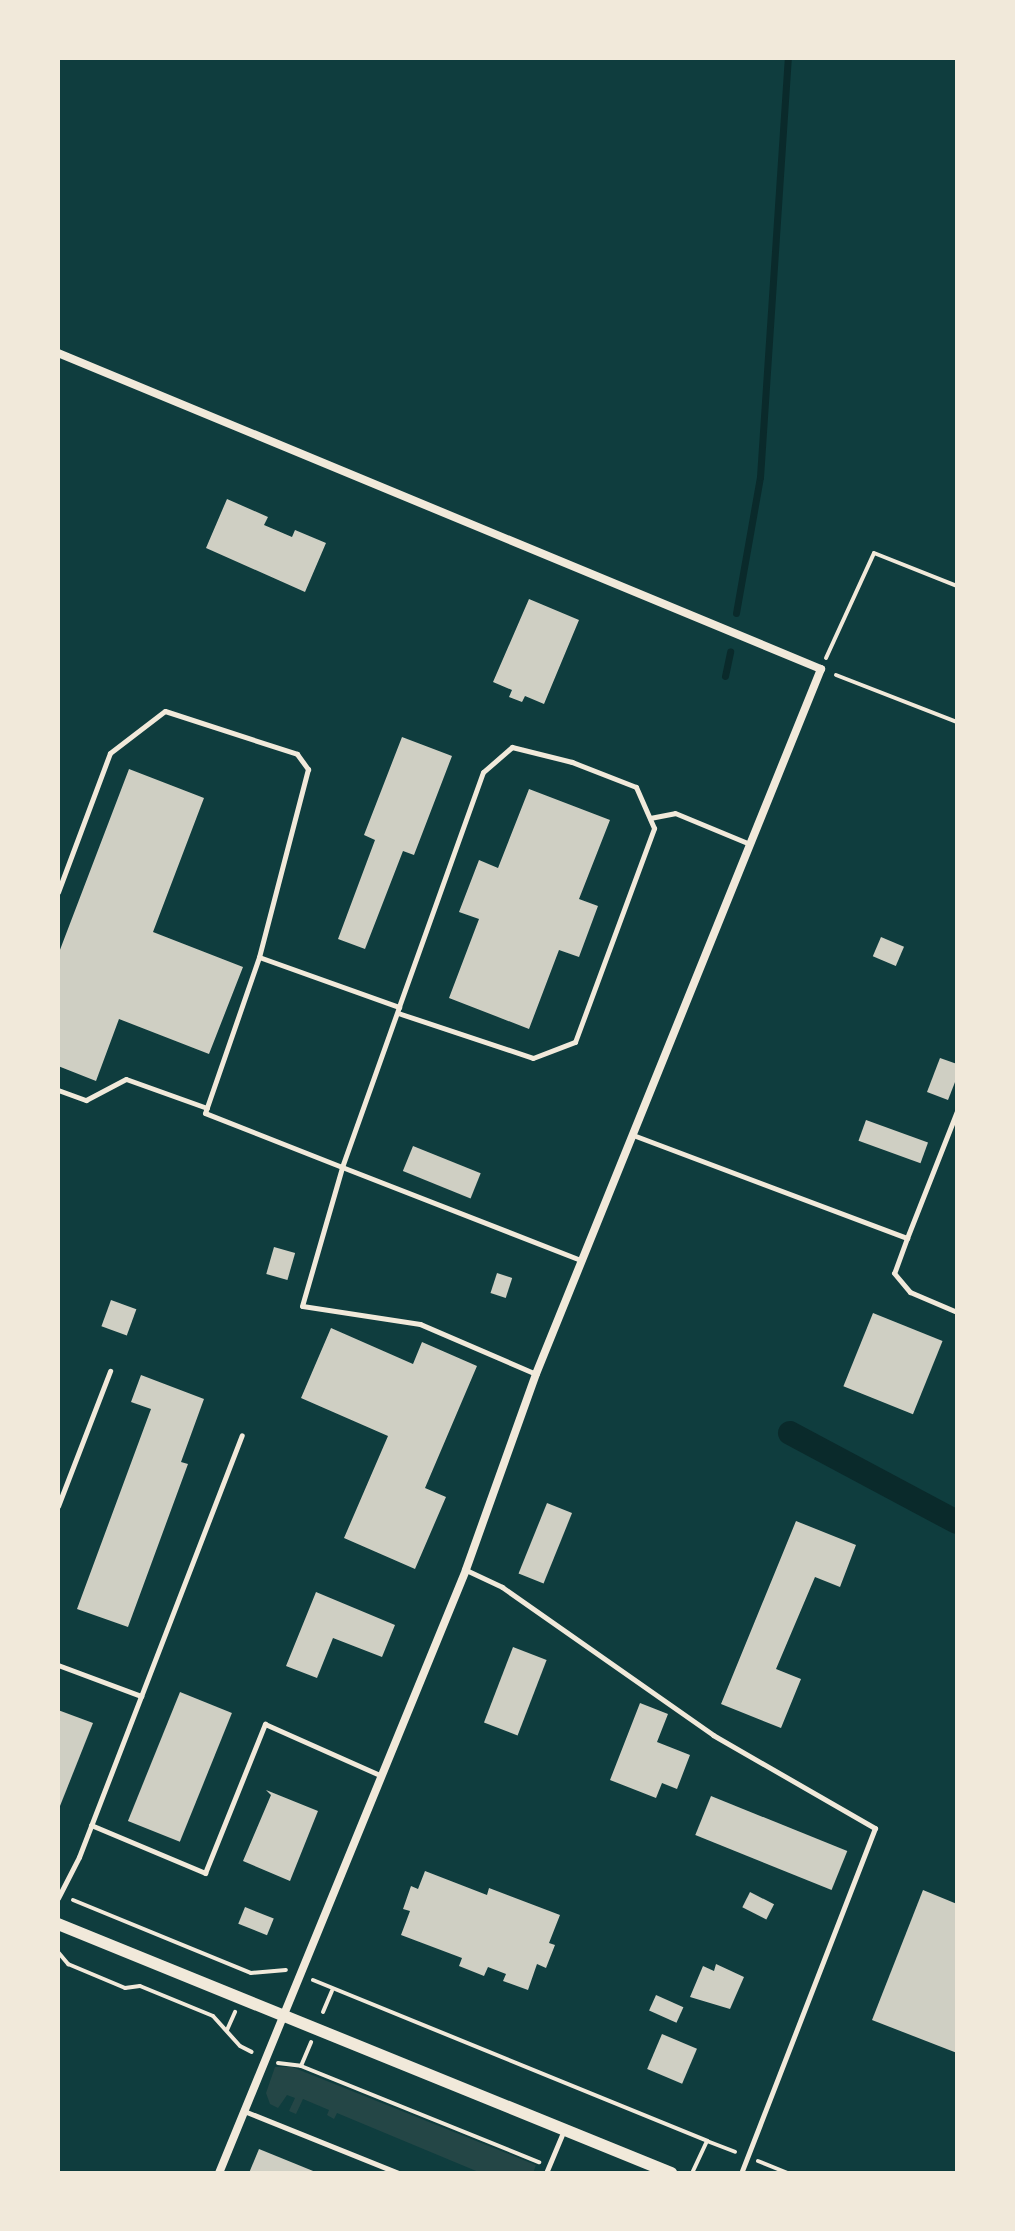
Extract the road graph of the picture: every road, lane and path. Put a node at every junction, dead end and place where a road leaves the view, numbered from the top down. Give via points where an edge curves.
1 (58, 353) edge
2 (957, 586) edge
3 (821, 669) junction
4 (957, 722) edge
5 (650, 818) junction
6 (750, 844) junction
7 (58, 892) edge
8 (259, 957) junction
9 (398, 1010) junction
10 (58, 1090) edge
11 (207, 1108) junction
12 (957, 1111) edge
13 (633, 1135) junction
14 (342, 1167) junction
15 (907, 1238) junction
16 (582, 1260) junction
17 (957, 1312) edge
18 (110, 1371) dead end
19 (536, 1374) junction
20 (242, 1435) dead end
21 (58, 1506) edge
22 (466, 1570) junction
23 (58, 1665) edge
24 (141, 1696) junction
25 (382, 1776) junction
26 (91, 1825) junction
27 (59, 1896) edge
28 (58, 1924) edge
29 (58, 1952) edge
30 (286, 1970) dead end
31 (312, 1980) dead end
32 (283, 2017) junction
33 (253, 2053) dead end
34 (277, 2063) dead end
35 (244, 2111) junction
36 (564, 2130) junction
37 (549, 2166) junction
38 (665, 2172) edge
39 (219, 2173) edge
40 (398, 2173) edge
41 (546, 2173) edge
42 (692, 2173) edge
43 (741, 2173) edge

1 - 3 street
2 - 3 path via 874,553
3 - 4 path
3 - 6 street
5 - 6 lane via 675,813
5 - 9 lane via 654,828 575,1042 533,1058
5 - 9 lane via 636,787 572,762 512,747 483,772
6 - 13 street
7 - 8 lane via 110,753 165,711 297,754 308,769
8 - 9 lane
8 - 11 lane
9 - 14 lane
10 - 11 lane via 86,1100 126,1079
11 - 14 lane via 205,1113
12 - 15 lane
13 - 15 lane
13 - 16 street
14 - 16 lane
14 - 19 lane via 302,1306 420,1324
15 - 17 lane via 894,1273 910,1292
16 - 19 street
18 - 21 lane
19 - 22 street
20 - 24 lane
22 - 25 street
22 - 43 lane via 502,1587 713,1735 875,1828
23 - 24 lane
24 - 26 lane
25 - 26 lane via 265,1724 205,1873
25 - 32 street
26 - 27 lane
27 - 30 path via 251,1973
28 - 32 street
29 - 33 path via 68,1964 125,1988 140,1986 213,2016
31 - 42 path via 707,2141
32 - 35 street
32 - 36 street
34 - 37 path via 301,2066
35 - 39 street
35 - 40 lane
36 - 37 lane
36 - 38 street
37 - 41 lane

